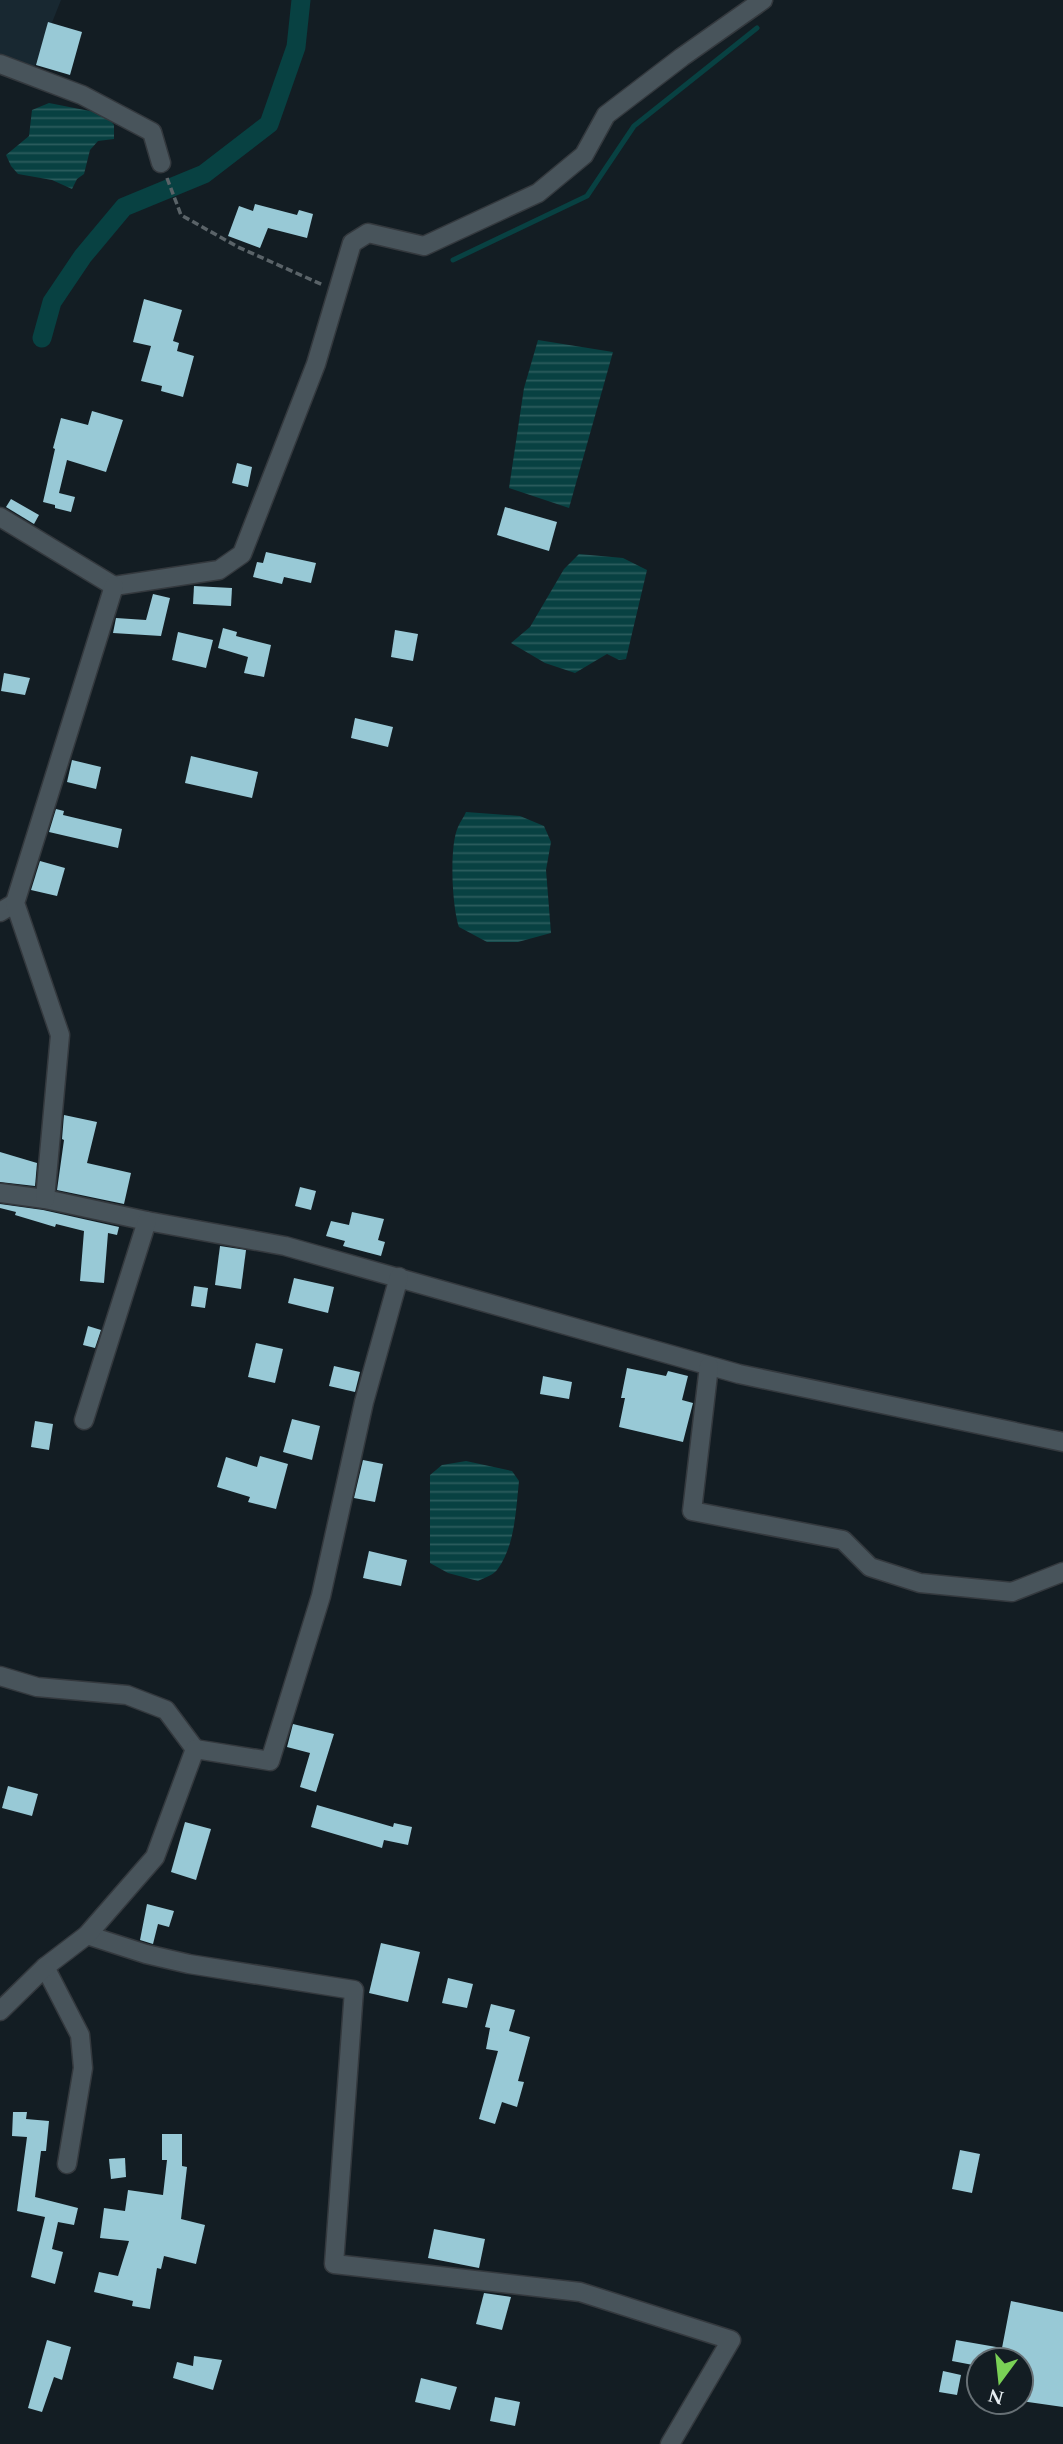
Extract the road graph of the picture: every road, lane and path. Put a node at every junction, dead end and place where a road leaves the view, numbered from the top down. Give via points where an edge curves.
1 (763, 0) edge
2 (0, 64) edge
3 (160, 163) joint
4 (337, 291) junction
5 (0, 517) edge
6 (114, 586) junction
7 (8, 907) edge
8 (0, 1193) edge
9 (45, 1199) junction
10 (147, 1221) junction
11 (399, 1277) junction
12 (709, 1366) junction
13 (84, 1420) dead end
14 (1063, 1442) edge
15 (1063, 1572) edge
16 (0, 1676) edge
17 (195, 1749) junction
18 (87, 1935) junction
19 (45, 1967) junction
20 (0, 2011) edge
21 (67, 2164) dead end
22 (670, 2444) edge

1 - 4 street via 606,115 584,155 538,193 424,246 368,233 352,243
2 - 3 street via 82,95 152,132
3 - 4 path via 181,215 238,247
4 - 6 street via 316,364 242,554 219,570
5 - 6 street
6 - 7 street
7 - 9 street via 60,1035
8 - 9 street
9 - 10 street
10 - 11 street via 285,1246
10 - 13 street
11 - 12 street
11 - 17 street via 364,1402 321,1596 271,1761
12 - 14 street
12 - 15 street via 692,1511 843,1540 870,1567 920,1583 1012,1592
16 - 17 street via 37,1687 127,1695 166,1710
17 - 18 street via 155,1857
18 - 19 street
18 - 22 street via 189,1964 354,1990 334,2264 580,2292 731,2340
19 - 20 street
19 - 21 street via 80,2035 83,2068

